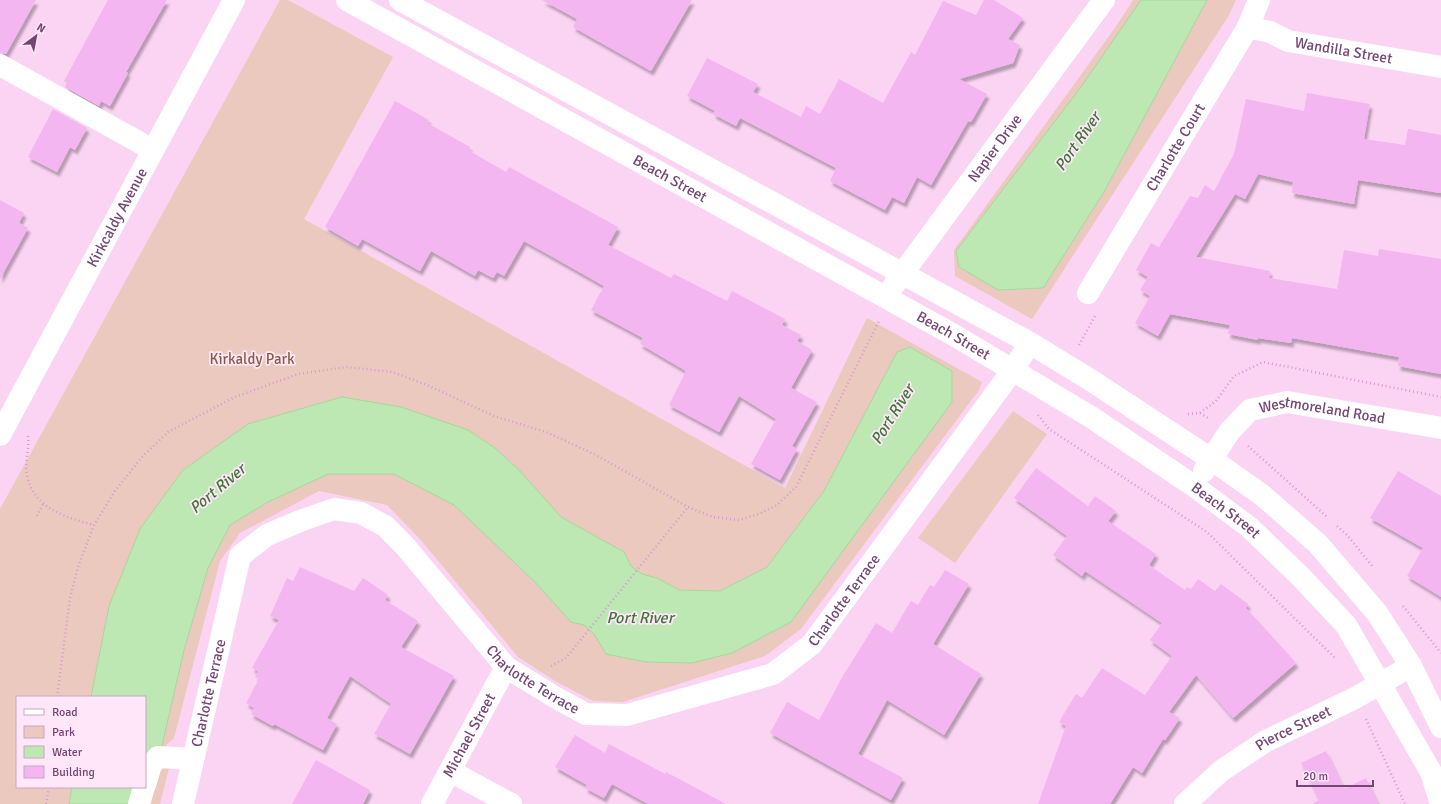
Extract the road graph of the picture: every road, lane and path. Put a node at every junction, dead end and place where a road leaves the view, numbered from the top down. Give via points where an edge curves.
1 (234, 0) edge
2 (347, 0) edge
3 (400, 0) edge
4 (1104, 0) edge
5 (1259, 0) edge
6 (1248, 27) junction
7 (0, 65) edge
8 (1441, 67) edge
9 (153, 150) junction
10 (902, 273) junction
11 (1088, 293) dead end
12 (886, 297) junction
13 (878, 323) dead end
14 (1030, 343) junction
15 (1012, 371) junction
16 (1036, 412) dead end
17 (1441, 428) edge
18 (0, 435) edge
19 (28, 435) dead end
20 (1212, 459) junction
21 (1194, 486) junction
22 (43, 504) junction
23 (688, 507) junction
24 (37, 516) dead end
25 (94, 525) junction
26 (572, 650) dead end
27 (1340, 665) dead end
28 (1411, 666) junction
29 (506, 667) junction
30 (1380, 683) junction
31 (57, 696) edge
32 (1364, 713) dead end
33 (1441, 727) edge
34 (193, 759) junction
35 (450, 771) junction
36 (146, 783) edge
37 (49, 788) edge
38 (144, 788) edge
39 (46, 804) edge
40 (139, 804) edge
41 (183, 804) edge
42 (432, 804) edge
43 (511, 804) edge
44 (1185, 804) edge
45 (1404, 804) edge
46 (1441, 804) edge

1 - 9 street, Kirkcaldy Avenue
2 - 12 street, Beach Street
3 - 10 street, Beach Street
4 - 10 street, Napier Drive
5 - 6 street, Charlotte Court
6 - 8 street, Wandilla Street via 1270,32 1288,41
6 - 11 street, Charlotte Court
7 - 9 street
9 - 18 street, Kirkcaldy Avenue
10 - 12 street, Napier Drive
10 - 14 street, Beach Street
12 - 15 street, Beach Street
13 - 23 path via 796,487 777,505 739,520 713,517
14 - 15 street, Charlotte Terrace
14 - 20 street, Beach Street
15 - 21 street, Beach Street via 1091,417
15 - 29 street, Charlotte Terrace via 812,644 773,674 627,715 586,714
16 - 27 path via 1049,429 1207,532
17 - 20 street, Westmoreland Road via 1287,402 1250,410 1228,432
19 - 22 path via 27,476
20 - 21 street, Westmoreland Road
20 - 28 street, Beach Street via 1262,495 1318,544 1377,613
21 - 30 street, Beach Street via 1249,527 1300,576 1346,625
22 - 24 path
22 - 25 path via 69,518
23 - 25 path via 596,455 546,432 494,416 392,372 346,367 298,374 235,397 168,432 142,457 115,491
23 - 26 path
25 - 31 path via 78,567 70,598
28 - 30 street, Pierce Street
28 - 33 street, Beach Street
29 - 34 street, Charlotte Terrace via 385,526 361,513 334,510 267,535 240,556
29 - 35 street, Michael Street
30 - 44 street, Pierce Street via 1355,698 1266,741 1221,771
30 - 46 street, Beach Street via 1431,772
32 - 45 path
34 - 36 street via 158,757 152,764
34 - 41 street, Charlotte Terrace
35 - 42 street, Michael Street
35 - 43 street
37 - 39 path
38 - 40 street

